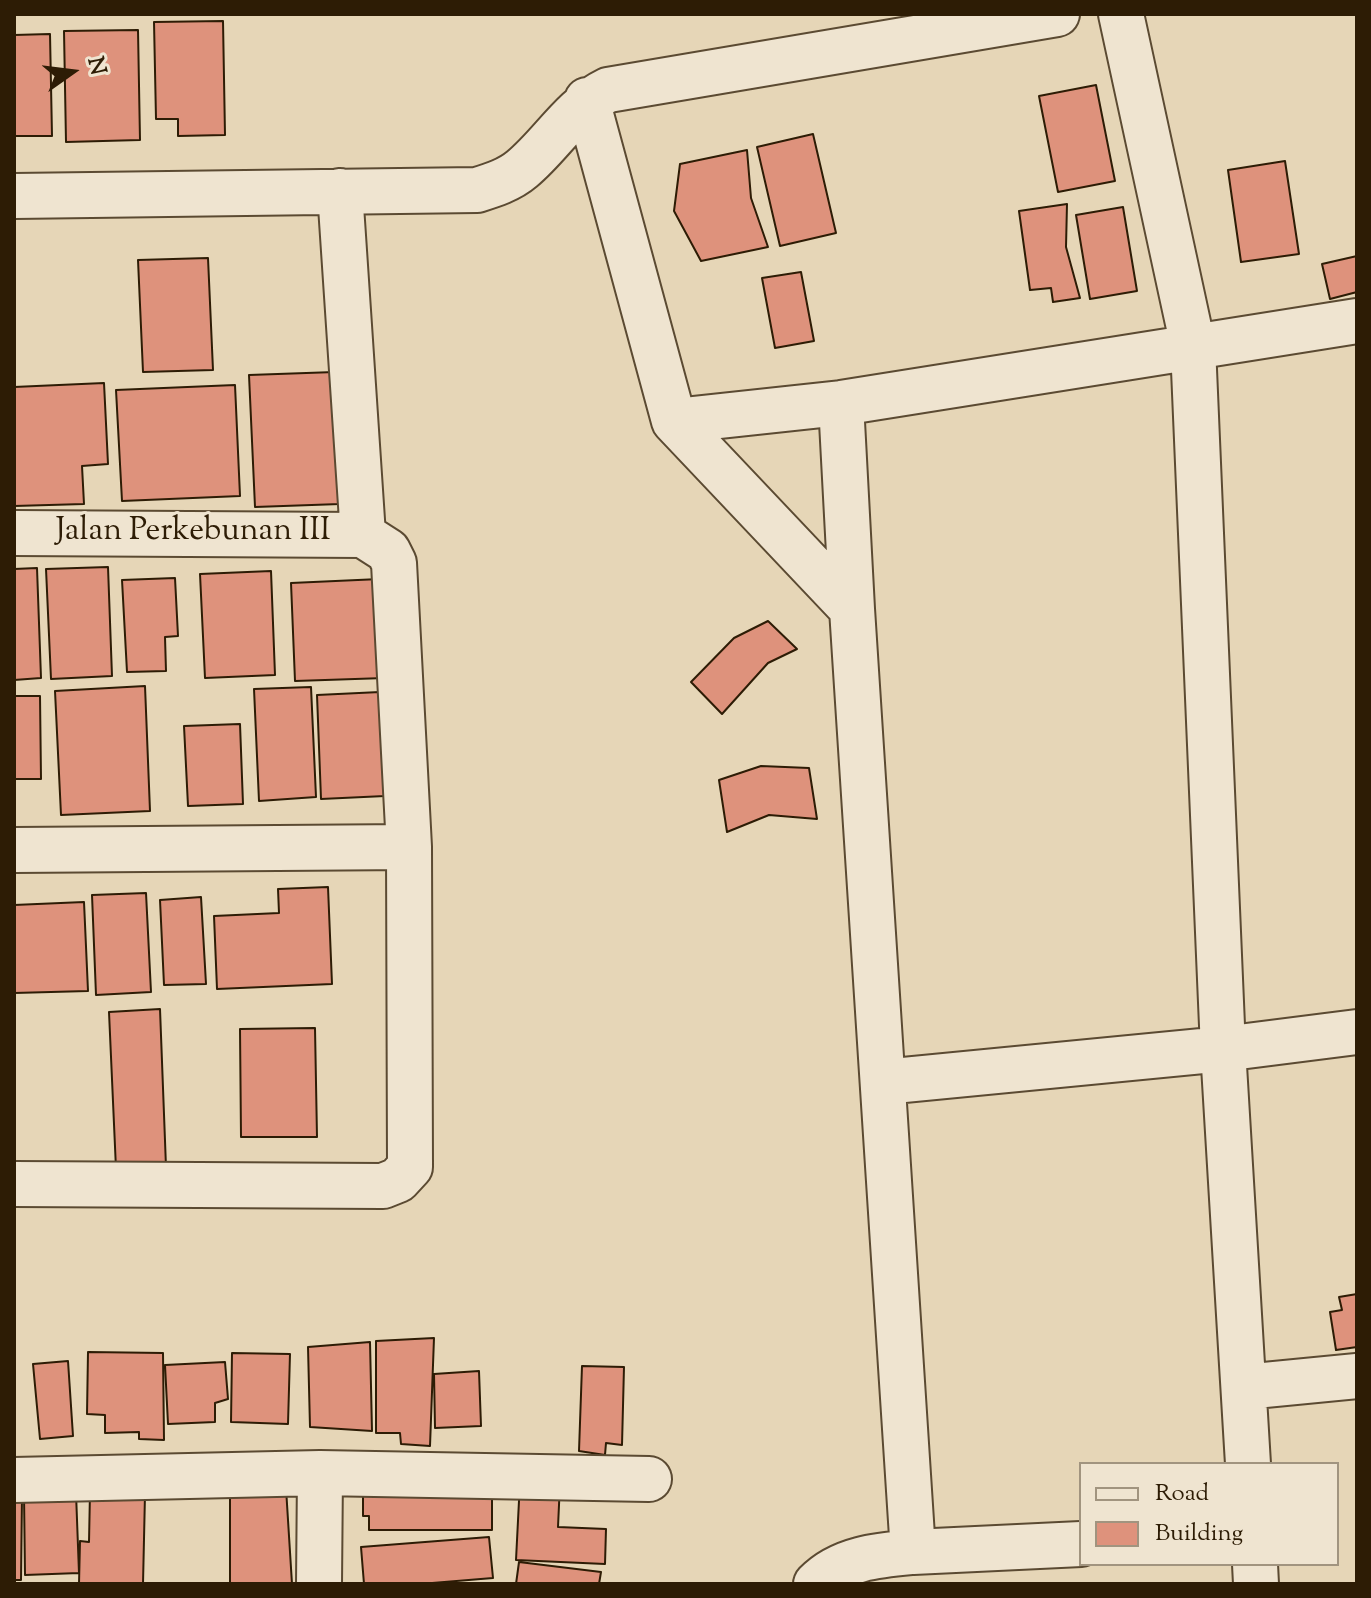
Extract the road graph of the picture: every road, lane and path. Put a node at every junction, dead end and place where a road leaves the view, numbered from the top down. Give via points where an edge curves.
1 (1057, 14) edge
2 (1121, 14) edge
3 (587, 100) junction
4 (340, 191) junction
5 (14, 196) edge
6 (1357, 321) edge
7 (1193, 346) junction
8 (841, 403) junction
9 (674, 421) junction
10 (14, 533) edge
11 (363, 535) junction
12 (852, 609) junction
13 (409, 847) junction
14 (14, 850) edge
15 (1357, 1032) edge
16 (1223, 1049) junction
17 (883, 1082) junction
18 (14, 1184) edge
19 (1357, 1376) edge
20 (1244, 1387) junction
21 (1248, 1462) edge
22 (320, 1473) junction
23 (649, 1479) dead end
24 (14, 1480) edge
25 (1079, 1544) edge
26 (913, 1552) junction
27 (319, 1584) edge
28 (816, 1584) edge

1 - 3 street via 608,90
2 - 7 street
3 - 4 street via 521,171 500,183 477,190
3 - 9 street
4 - 5 street
4 - 11 street, Jalan Perkebunan III
6 - 7 street
7 - 8 street
7 - 16 street
8 - 9 street
8 - 12 street
9 - 12 street
10 - 11 street, Jalan Perkebunan III
11 - 13 street via 388,551 394,563
12 - 17 street
13 - 14 street
13 - 18 street via 410,1167 398,1180 383,1186
15 - 16 street
16 - 17 street
16 - 20 street
17 - 26 street
19 - 20 street
20 - 21 street
22 - 23 street
22 - 24 street
22 - 27 street
25 - 26 street
26 - 28 street via 868,1557 825,1574

